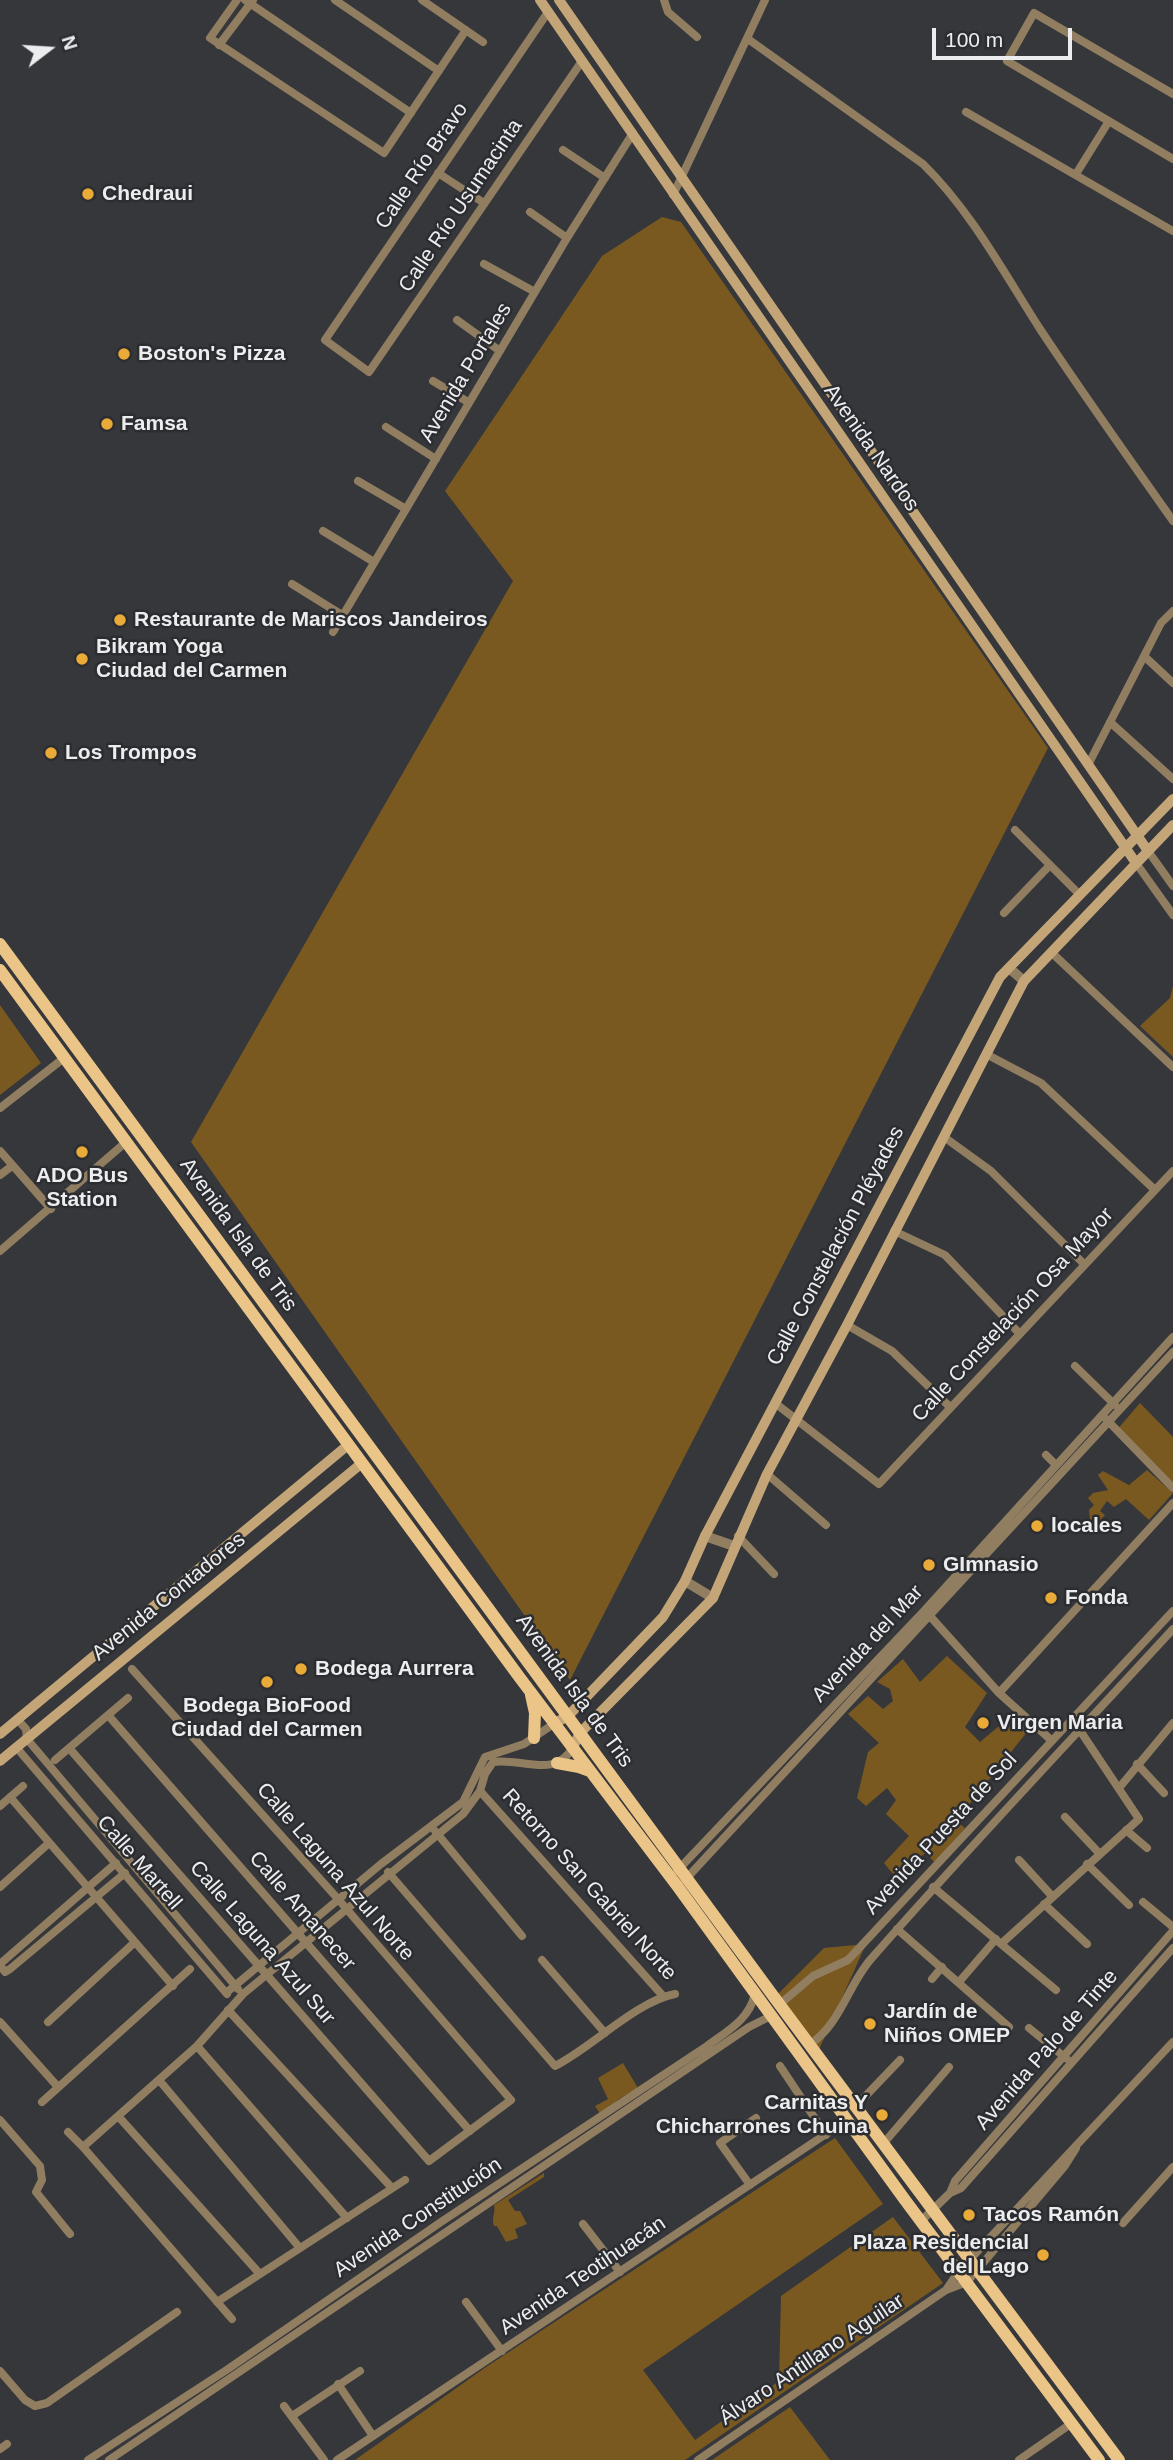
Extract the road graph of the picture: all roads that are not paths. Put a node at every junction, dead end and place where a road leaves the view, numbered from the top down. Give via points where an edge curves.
1 (237, 0) edge
2 (335, 0) edge
3 (422, 0) edge
4 (540, 0) edge
5 (559, 0) edge
6 (664, 0) edge
7 (765, 0) edge
8 (249, 1) edge
9 (548, 12) junction
10 (466, 30) junction
11 (697, 37) dead end
12 (748, 39) junction
13 (483, 42) dead end
14 (219, 45) junction
15 (582, 61) junction
16 (439, 71) junction
17 (1173, 94) edge
18 (966, 112) dead end
19 (411, 113) junction
20 (1109, 121) junction
21 (633, 133) junction
22 (562, 150) dead end
23 (1173, 159) edge
24 (438, 173) junction
25 (1076, 174) junction
26 (681, 177) junction
27 (605, 178) junction
28 (673, 195) junction
29 (484, 204) junction
30 (530, 212) dead end
31 (1173, 231) edge
32 (567, 238) junction
33 (484, 264) dead end
34 (535, 292) junction
35 (457, 320) dead end
36 (500, 351) junction
37 (369, 372) joint
38 (433, 381) dead end
39 (468, 402) junction
40 (386, 427) dead end
41 (436, 459) junction
42 (358, 481) dead end
43 (406, 509) junction
44 (1173, 521) edge
45 (323, 531) dead end
46 (374, 562) junction
47 (292, 584) dead end
48 (1173, 611) edge
49 (342, 615) junction
50 (333, 632) dead end
51 (1144, 656) junction
52 (1173, 683) edge
53 (1110, 722) junction
54 (1088, 765) junction
55 (1173, 779) edge
56 (1173, 800) edge
57 (1173, 825) edge
58 (1015, 830) dead end
59 (1137, 836) junction
60 (1125, 849) junction
61 (1148, 851) junction
62 (1136, 863) junction
63 (1050, 865) junction
64 (1173, 886) edge
65 (1080, 895) junction
66 (1004, 913) dead end
67 (1173, 915) edge
68 (0, 944) edge
69 (1051, 952) junction
70 (1009, 968) junction
71 (0, 970) edge
72 (1024, 981) junction
73 (986, 1054) junction
74 (64, 1058) junction
75 (1173, 1067) edge
76 (0, 1108) edge
77 (944, 1138) junction
78 (126, 1142) junction
79 (0, 1151) edge
80 (12, 1166) junction
81 (1173, 1171) edge
82 (0, 1175) edge
83 (1155, 1191) junction
84 (51, 1209) junction
85 (894, 1231) junction
86 (0, 1251) edge
87 (1084, 1264) junction
88 (847, 1325) junction
89 (1019, 1333) junction
90 (1173, 1337) edge
91 (1173, 1352) edge
92 (1075, 1366) dead end
93 (1113, 1402) junction
94 (775, 1403) junction
95 (950, 1407) junction
96 (1120, 1409) junction
97 (1101, 1414) junction
98 (797, 1419) junction
99 (1108, 1422) junction
100 (348, 1445) junction
101 (1046, 1455) dead end
102 (362, 1463) junction
103 (1056, 1465) junction
104 (767, 1474) junction
105 (1173, 1488) edge
106 (1173, 1503) edge
107 (826, 1525) dead end
108 (705, 1536) junction
109 (736, 1541) junction
110 (774, 1574) dead end
111 (685, 1581) junction
112 (713, 1598) junction
113 (1173, 1611) edge
114 (927, 1614) junction
115 (1173, 1629) edge
116 (1128, 1660) junction
117 (1137, 1668) junction
118 (132, 1669) dead end
119 (530, 1691) junction
120 (999, 1693) junction
121 (128, 1698) dead end
122 (1084, 1705) junction
123 (108, 1715) junction
124 (1094, 1715) junction
125 (568, 1716) junction
126 (17, 1719) junction
127 (555, 1723) junction
128 (1171, 1727) edge
129 (1079, 1729) junction
130 (580, 1733) junction
131 (0, 1734) edge
132 (534, 1738) junction
133 (27, 1739) junction
134 (1051, 1740) junction
135 (16, 1747) junction
136 (573, 1747) junction
137 (69, 1748) junction
138 (55, 1760) dead end
139 (0, 1761) edge
140 (557, 1763) junction
141 (1137, 1764) junction
142 (591, 1772) junction
143 (23, 1786) dead end
144 (1119, 1788) junction
145 (480, 1791) junction
146 (1164, 1793) dead end
147 (10, 1797) junction
148 (0, 1806) edge
149 (1065, 1817) dead end
150 (431, 1827) junction
151 (1126, 1830) junction
152 (438, 1835) junction
153 (111, 1839) junction
154 (48, 1843) junction
155 (103, 1848) junction
156 (1147, 1849) dead end
157 (1099, 1853) junction
158 (1019, 1860) dead end
159 (116, 1863) junction
160 (381, 1864) junction
161 (1087, 1864) junction
162 (125, 1873) junction
163 (389, 1873) junction
164 (679, 1878) junction
165 (89, 1887) junction
166 (933, 1887) junction
167 (0, 1888) edge
168 (153, 1888) junction
169 (144, 1896) junction
170 (1052, 1896) junction
171 (97, 1897) junction
172 (338, 1899) junction
173 (1143, 1902) dead end
174 (1044, 1903) junction
175 (1129, 1905) dead end
176 (345, 1908) junction
177 (43, 1927) junction
178 (897, 1928) junction
179 (1173, 1929) edge
180 (297, 1933) junction
181 (51, 1936) junction
182 (522, 1937) dead end
183 (999, 1941) junction
184 (135, 1942) junction
185 (305, 1942) junction
186 (1087, 1944) dead end
187 (1173, 1948) edge
188 (542, 1959) dead end
189 (848, 1960) junction
190 (0, 1964) edge
191 (258, 1965) junction
192 (942, 1968) junction
193 (190, 1969) dead end
194 (860, 1970) junction
195 (267, 1974) junction
196 (932, 1979) dead end
197 (959, 1982) junction
198 (235, 1985) junction
199 (173, 1986) junction
200 (1056, 1990) dead end
201 (226, 1993) junction
202 (243, 1994) junction
203 (675, 1994) dead end
204 (755, 1994) junction
205 (1119, 1994) junction
206 (663, 1996) junction
207 (1127, 2001) junction
208 (780, 2004) junction
209 (231, 2006) junction
210 (771, 2016) junction
211 (0, 2022) edge
212 (48, 2022) dead end
213 (1009, 2027) dead end
214 (1029, 2028) dead end
215 (728, 2031) junction
216 (605, 2032) junction
217 (735, 2038) junction
218 (810, 2044) junction
219 (197, 2046) junction
220 (793, 2047) junction
221 (1171, 2047) edge
222 (709, 2050) junction
223 (1064, 2057) junction
224 (900, 2060) dead end
225 (1072, 2064) junction
226 (780, 2066) dead end
227 (949, 2067) dead end
228 (159, 2080) junction
229 (58, 2087) junction
230 (42, 2102) dead end
231 (856, 2106) junction
232 (118, 2116) junction
233 (756, 2118) dead end
234 (0, 2120) edge
235 (847, 2120) junction
236 (470, 2131) junction
237 (68, 2133) dead end
238 (573, 2135) junction
239 (825, 2135) junction
240 (579, 2144) junction
241 (883, 2144) junction
242 (83, 2147) junction
243 (1076, 2148) junction
244 (1173, 2167) edge
245 (405, 2180) dead end
246 (750, 2185) junction
247 (392, 2189) junction
248 (950, 2193) junction
249 (932, 2210) junction
250 (346, 2218) junction
251 (921, 2221) junction
252 (1123, 2223) dead end
253 (583, 2224) dead end
254 (70, 2234) dead end
255 (299, 2247) junction
256 (397, 2253) junction
257 (402, 2263) junction
258 (973, 2266) junction
259 (258, 2273) junction
260 (620, 2273) junction
261 (963, 2276) junction
262 (217, 2302) junction
263 (466, 2302) dead end
264 (177, 2312) dead end
265 (232, 2319) dead end
266 (502, 2351) junction
267 (0, 2371) edge
268 (360, 2371) dead end
269 (231, 2373) junction
270 (338, 2384) junction
271 (284, 2406) dead end
272 (292, 2416) junction
273 (1072, 2423) junction
274 (373, 2436) junction
275 (88, 2460) edge
276 (109, 2460) edge
277 (324, 2460) edge
278 (337, 2460) edge
279 (698, 2460) edge
280 (1018, 2460) edge
281 (1099, 2460) edge
282 (1119, 2460) edge

1 - 14 street via 211,38
2 - 16 street
3 - 10 street
4 - 9 main road, Avenida Nardos
5 - 26 main road, Avenida Nardos
6 - 11 street via 668,12
7 - 12 street
8 - 14 street
8 - 19 street
9 - 15 main road, Avenida Nardos
9 - 24 street, Calle Río Bravo
10 - 13 street
10 - 16 street
12 - 26 street
12 - 44 street via 938,179
14 - 19 street via 384,153
15 - 21 main road, Avenida Nardos
15 - 29 street, Calle Río Usumacinta
16 - 19 street
17 - 20 street via 1034,13 1007,61
18 - 25 street
20 - 23 street
20 - 25 street
21 - 27 street, Avenida Portales
21 - 28 main road, Avenida Nardos
22 - 27 street
24 - 29 street
24 - 37 street, Calle Río Bravo via 325,340
25 - 31 street
26 - 28 street
26 - 54 main road, Avenida Nardos
27 - 32 street, Avenida Portales
28 - 60 main road, Avenida Nardos
29 - 37 street, Calle Río Usumacinta
30 - 32 street
32 - 34 street, Avenida Portales
33 - 34 street
34 - 36 street, Avenida Portales
35 - 36 street
36 - 39 street, Avenida Portales
38 - 39 street
39 - 41 street, Avenida Portales
40 - 41 street
41 - 43 street, Avenida Portales
42 - 43 street
43 - 46 street, Avenida Portales
45 - 46 street
46 - 49 street, Avenida Portales
47 - 49 street
48 - 51 street via 1161,623
49 - 50 street, Avenida Portales
51 - 52 street
51 - 53 street
53 - 54 street
53 - 55 street
54 - 59 main road, Avenida Nardos
56 - 59 main road, Calle Constelación Pléyades
57 - 61 main road
58 - 63 street
59 - 60 main road, Calle Constelación Pléyades
59 - 61 main road, Avenida Nardos
60 - 62 main road, Avenida Nardos
60 - 65 main road, Calle Constelación Pléyades
61 - 62 main road
61 - 64 street, Avenida Nardos
62 - 67 street, Avenida Nardos
62 - 69 main road
63 - 65 street
63 - 66 street
65 - 70 main road, Calle Constelación Pléyades
68 - 125 main road, Avenida Isla de Tris
69 - 72 main road
69 - 75 street
70 - 72 street
70 - 94 main road, Calle Constelación Pléyades via 1000,977
71 - 74 main road, Avenida Isla de Tris
72 - 73 main road
73 - 77 main road
73 - 83 street via 1041,1083
74 - 76 street
74 - 78 main road, Avenida Isla de Tris
77 - 85 main road
77 - 87 street via 991,1171
78 - 84 street
78 - 100 main road, Avenida Isla de Tris
79 - 80 street
80 - 82 street
80 - 84 street
81 - 83 street, Calle Constelación Osa Mayor
83 - 87 street, Calle Constelación Osa Mayor
84 - 86 street
85 - 88 main road
85 - 89 street via 944,1255
87 - 89 street, Calle Constelación Osa Mayor
88 - 95 street via 892,1351
88 - 98 main road
89 - 95 street, Calle Constelación Osa Mayor
90 - 93 street, Avenida del Mar
91 - 96 street, Avenida del Mar
92 - 93 street
93 - 96 street
93 - 97 street, Avenida del Mar
94 - 98 street
94 - 108 main road, Calle Constelación Pléyades
95 - 98 street, Calle Constelación Osa Mayor via 879,1485
96 - 99 street, Avenida del Mar
97 - 99 street
97 - 103 street, Avenida del Mar
98 - 104 main road
99 - 105 street
99 - 114 street, Avenida del Mar
100 - 102 main road, Avenida Isla de Tris
100 - 126 main road, Avenida Contadores
101 - 103 street
102 - 119 main road, Avenida Isla de Tris
102 - 133 main road, Avenida Contadores
103 - 114 street, Avenida del Mar
104 - 107 street
104 - 109 main road
106 - 120 street
108 - 109 street
108 - 111 main road, Calle Constelación Pléyades
109 - 110 street
109 - 112 main road
111 - 112 street
111 - 125 main road, Calle Constelación Pléyades via 663,1617
112 - 130 main road
113 - 116 street, Avenida Puesta de Sol
114 - 120 street
114 - 164 street, Avenida del Mar
115 - 117 street, Avenida Puesta de Sol
116 - 117 street
116 - 122 street, Avenida Puesta de Sol
117 - 124 street, Avenida Puesta de Sol
118 - 172 street, Calle Laguna Azul Norte
119 - 127 main road, Avenida Isla de Tris
119 - 132 main road
120 - 134 street
121 - 123 street
122 - 124 street
122 - 134 street, Avenida Puesta de Sol
123 - 137 street
123 - 180 street, Calle Amanecer
124 - 129 street, Avenida Puesta de Sol
125 - 127 main road, Calle Constelación Pléyades
125 - 130 main road, Avenida Isla de Tris
126 - 131 main road, Avenida Contadores
126 - 133 street, Calle Martell via 26,1729
127 - 132 street
127 - 136 main road, Avenida Isla de Tris
128 - 141 street
129 - 144 street
129 - 166 street, Avenida Puesta de Sol
130 - 136 main road
130 - 164 main road, Avenida Isla de Tris
132 - 150 street via 485,1756 463,1802
133 - 135 main road, Avenida Contadores
133 - 153 street, Calle Martell
134 - 189 street, Avenida Puesta de Sol
135 - 139 main road, Avenida Contadores
135 - 155 street, Calle Martell
136 - 140 street
136 - 142 main road, Avenida Isla de Tris
137 - 138 street
137 - 191 street, Calle Laguna Azul Sur
140 - 142 main road
140 - 145 street via 493,1762
141 - 144 street
141 - 146 street
142 - 164 main road, Avenida Isla de Tris
143 - 147 street
144 - 151 street via 1139,1819
145 - 152 street via 463,1814
145 - 206 street, Retorno San Gabriel Norte
147 - 148 street
147 - 154 street
149 - 157 street
150 - 152 street
150 - 160 street
151 - 156 street
151 - 157 street
152 - 163 street
152 - 182 street
153 - 155 street
153 - 168 street, Calle Martell
154 - 165 street
154 - 167 street
155 - 159 street, Calle Martell
157 - 161 street
158 - 170 street
159 - 162 street, Calle Martell
159 - 165 street
160 - 163 street
160 - 172 street
161 - 170 street
161 - 175 street
162 - 169 street, Calle Martell
162 - 171 street
163 - 176 street
163 - 216 street via 555,2066
164 - 204 main road, Avenida Isla de Tris
164 - 208 main road, Avenida Isla de Tris
165 - 171 street
165 - 177 street
166 - 178 street, Avenida Puesta de Sol
166 - 183 street
168 - 169 street
168 - 198 street, Calle Martell
169 - 201 street, Calle Martell
170 - 174 street
171 - 181 street
171 - 184 street
172 - 176 street, Calle Laguna Azul Norte
172 - 180 street
173 - 179 street
174 - 183 street
174 - 186 street
176 - 185 street
176 - 236 street, Calle Laguna Azul Norte via 511,2100
177 - 181 street
177 - 190 street
178 - 192 street
178 - 194 street, Avenida Puesta de Sol
179 - 205 street, Avenida Palo de Tinte
180 - 185 street, Calle Amanecer
180 - 191 street
181 - 190 street via 7,1971
183 - 197 street
183 - 200 street
184 - 199 street
184 - 212 street
185 - 195 street
185 - 236 street, Calle Amanecer
187 - 207 street, Avenida Palo de Tinte
188 - 216 street
189 - 194 street
189 - 208 street, Avenida Puesta de Sol via 813,1976
191 - 195 street, Calle Laguna Azul Sur
191 - 198 street
192 - 196 street
192 - 197 street
193 - 199 street
194 - 218 street, Avenida Puesta de Sol via 834,2020
195 - 202 street
195 - 236 street, Calle Laguna Azul Sur via 429,2161
197 - 213 street
198 - 201 street
198 - 202 street, Calle Martell
199 - 229 street
201 - 209 street, Calle Martell
202 - 209 street
203 - 206 street, Retorno San Gabriel Norte
204 - 210 main road, Avenida Isla de Tris
204 - 215 street, Avenida Constitución via 747,2015
205 - 207 street
205 - 223 street, Avenida Palo de Tinte
206 - 216 street
207 - 225 street, Avenida Palo de Tinte
208 - 218 main road, Avenida Isla de Tris
209 - 219 street
209 - 247 street, Calle Martell
210 - 217 street, Avenida Constitución
210 - 220 main road, Avenida Isla de Tris
211 - 229 street
214 - 223 street
215 - 217 street
215 - 222 street, Avenida Constitución
217 - 222 street, Avenida Constitución
218 - 220 main road
218 - 231 main road, Avenida Isla de Tris
219 - 228 street
219 - 250 street
220 - 235 main road, Avenida Isla de Tris
221 - 243 street
222 - 238 street, Avenida Constitución
222 - 240 street, Avenida Constitución
223 - 225 street
223 - 248 street, Avenida Palo de Tinte
224 - 231 street
225 - 248 street, Avenida Palo de Tinte via 961,2188
226 - 239 street
227 - 241 street
228 - 232 street
228 - 255 street
229 - 230 street
231 - 241 main road, Avenida Isla de Tris
232 - 242 street
232 - 259 street
233 - 246 street via 720,2143
234 - 254 street via 40,2166 42,2180 36,2192
235 - 239 street, Avenida Teotihuacán
235 - 251 main road, Avenida Isla de Tris
237 - 242 street
238 - 240 street
238 - 256 street, Avenida Constitución
239 - 246 street, Avenida Teotihuacán
240 - 257 street, Avenida Constitución
241 - 249 main road, Avenida Isla de Tris
242 - 262 street
243 - 258 street
243 - 258 street
244 - 252 street
245 - 247 street
246 - 260 street, Avenida Teotihuacán
247 - 250 street
248 - 249 street, Avenida Palo de Tinte
249 - 251 street, Avenida Palo de Tinte
249 - 258 main road, Avenida Isla de Tris
250 - 255 street
251 - 261 main road, Avenida Isla de Tris
253 - 260 street
255 - 259 street
256 - 257 street
256 - 269 street, Avenida Constitución
257 - 269 street, Avenida Constitución
258 - 261 street
258 - 261 street
258 - 282 main road, Avenida Isla de Tris
259 - 262 street
260 - 266 street, Avenida Teotihuacán
261 - 273 main road, Avenida Isla de Tris
261 - 279 street, Álvaro Antillano Aguilar
262 - 265 street
263 - 266 street
264 - 267 street via 47,2403 35,2406 25,2400
266 - 274 street, Avenida Teotihuacán
268 - 270 street
269 - 275 street, Avenida Constitución
269 - 276 street, Avenida Constitución
270 - 272 street
270 - 274 street
271 - 272 street
272 - 277 street
273 - 280 street
273 - 281 main road, Avenida Isla de Tris
274 - 278 street, Avenida Teotihuacán

